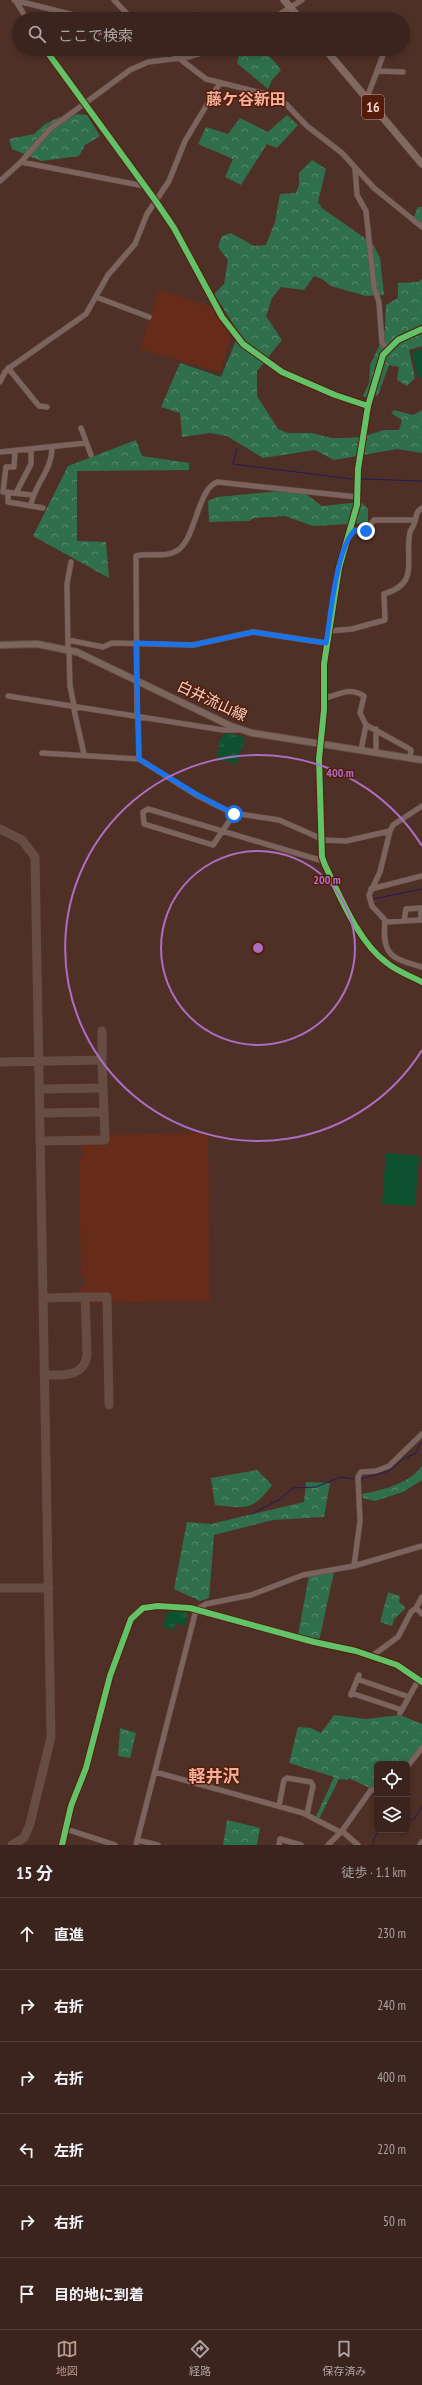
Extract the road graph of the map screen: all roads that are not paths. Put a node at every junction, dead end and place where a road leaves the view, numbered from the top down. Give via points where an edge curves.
1 (15, 0) edge
2 (114, 0) edge
3 (284, 0) edge
4 (302, 0) edge
5 (290, 4) edge
6 (23, 12) edge
7 (62, 12) edge
8 (125, 12) edge
9 (280, 12) edge
10 (297, 12) edge
11 (50, 56) edge
12 (178, 56) edge
13 (192, 56) edge
14 (331, 56) edge
15 (335, 56) edge
16 (383, 56) edge
17 (181, 58) junction
18 (378, 71) junction
19 (403, 72) dead end
20 (220, 83) junction
21 (368, 95) junction
22 (84, 104) junction
23 (422, 159) edge
24 (21, 162) junction
25 (422, 164) edge
26 (355, 168) junction
27 (0, 181) edge
28 (144, 186) junction
29 (155, 200) junction
30 (422, 227) edge
31 (96, 296) junction
32 (149, 317) dead end
33 (422, 329) edge
34 (388, 349) junction
35 (8, 368) junction
36 (0, 382) edge
37 (368, 406) junction
38 (47, 407) dead end
39 (81, 428) dead end
40 (86, 443) junction
41 (52, 447) junction
42 (31, 449) junction
43 (15, 451) junction
44 (0, 452) edge
45 (91, 455) dead end
46 (8, 492) junction
47 (16, 493) junction
48 (32, 495) junction
49 (357, 497) junction
50 (31, 506) junction
51 (43, 508) dead end
52 (422, 508) edge
53 (415, 520) junction
54 (347, 537) junction
55 (71, 562) dead end
56 (328, 631) junction
57 (68, 640) junction
58 (136, 643) junction
59 (326, 643) junction
60 (0, 645) edge
61 (68, 649) junction
62 (137, 680) junction
63 (8, 696) dead end
64 (324, 698) junction
65 (74, 705) junction
66 (138, 716) junction
67 (366, 725) junction
68 (376, 729) junction
69 (240, 730) junction
70 (321, 744) junction
71 (361, 750) junction
72 (42, 753) dead end
73 (376, 753) junction
74 (84, 754) junction
75 (410, 758) junction
76 (139, 759) junction
77 (422, 760) edge
78 (422, 806) edge
79 (234, 814) junction
80 (223, 831) junction
81 (390, 831) junction
82 (322, 839) junction
83 (323, 861) junction
84 (422, 876) edge
85 (371, 890) junction
86 (404, 920) dead end
87 (385, 922) junction
88 (422, 967) edge
89 (422, 982) edge
90 (422, 1434) edge
91 (422, 1546) edge
92 (354, 1566) junction
93 (422, 1596) edge
94 (416, 1608) junction
95 (196, 1610) junction
96 (422, 1614) edge
97 (372, 1656) junction
98 (420, 1681) edge
99 (409, 1697) junction
100 (422, 1748) edge
101 (410, 1763) edge
102 (155, 1772) junction
103 (374, 1790) edge
104 (279, 1806) junction
105 (307, 1814) junction
106 (66, 1829) junction
107 (341, 1832) junction
108 (136, 1843) edge
109 (62, 1845) edge
110 (115, 1845) edge
111 (158, 1845) edge
112 (279, 1845) edge
113 (301, 1845) edge
114 (328, 1845) edge
115 (358, 1845) edge

1 - 6 street
1 - 7 street
2 - 8 street
3 - 5 highway
4 - 5 street
5 - 9 street
5 - 10 highway
11 - 22 street
12 - 17 street
13 - 17 street
14 - 25 highway, 16
15 - 21 highway, 16
16 - 18 street
17 - 20 street via 206,79
17 - 22 street via 139,65
18 - 19 street
18 - 21 street
20 - 26 street via 266,94 286,104 307,126 342,153
20 - 29 street via 185,141 170,181
21 - 23 highway, 16
22 - 24 street via 50,129
22 - 28 street
24 - 27 street
24 - 28 street
26 - 30 street via 374,188
26 - 34 street via 357,195 366,211 374,287 380,307 382,343
28 - 29 street
29 - 31 street via 135,244 108,274
29 - 37 street via 174,228 222,317 243,344 282,372
31 - 32 street
31 - 35 street via 80,320
33 - 34 street via 398,340
34 - 37 street via 380,363
35 - 36 street
35 - 38 street via 40,406
37 - 49 street via 358,465
39 - 40 street
40 - 41 street
40 - 45 street
41 - 42 street
41 - 48 street via 52,457
42 - 43 street
42 - 47 street via 31,464
43 - 44 street
43 - 46 street via 14,466 6,467 3,492
46 - 47 street
46 - 50 street via 8,502
47 - 48 street
48 - 50 street
49 - 54 street
49 - 58 street via 222,482 211,486 180,549 170,554 136,556
50 - 51 street
52 - 53 street via 418,510
53 - 54 street via 374,520 364,534 355,530
53 - 56 street via 410,533 405,582 396,590 384,594 384,620 352,629
54 - 56 street
55 - 57 street via 67,584
56 - 59 street
57 - 58 street via 103,647 112,643
57 - 61 street
58 - 59 street via 193,645 253,632
58 - 62 street
59 - 64 street
60 - 61 main road, 白井流山線 via 37,644
61 - 62 main road, 白井流山線
61 - 65 street
62 - 66 street
62 - 69 main road, 白井流山線
63 - 65 street
64 - 67 street via 348,690 364,696 360,713
64 - 70 street
65 - 66 street
65 - 74 street
66 - 69 street via 223,730
66 - 76 street
67 - 68 street
67 - 71 street
68 - 73 street
68 - 75 street via 411,750
69 - 70 main road, 白井流山線
70 - 71 main road, 白井流山線
70 - 82 street via 319,759
71 - 73 main road, 白井流山線
72 - 74 street
73 - 75 main road, 白井流山線
74 - 76 street
75 - 77 main road, 白井流山線
76 - 79 street
78 - 81 street via 393,825
79 - 80 street
79 - 82 street via 279,820
80 - 80 street via 148,809 143,812 144,824 213,845
80 - 83 street
81 - 82 street via 346,841
81 - 85 street via 380,872
82 - 83 street
83 - 89 street via 369,947 393,968
84 - 85 street
85 - 87 street via 369,895 372,906
86 - 87 street
87 - 88 street via 383,940 393,957
90 - 92 street via 389,1466 376,1471 361,1472 358,1476 360,1521
91 - 92 street
92 - 95 street via 303,1575 251,1595 206,1604
93 - 94 street
94 - 96 street
94 - 97 street via 411,1612 398,1637
95 - 97 street
95 - 102 street
95 - 106 street via 169,1606 146,1607 131,1619 106,1687 86,1768 71,1806
97 - 98 street via 398,1665
98 - 99 street
99 - 99 street via 358,1677 351,1695 401,1712
100 - 101 street
102 - 104 street
102 - 108 street
103 - 107 street via 371,1790
104 - 105 street
104 - 105 street via 284,1780 287,1778 311,1782 313,1786
105 - 107 street
106 - 109 street
106 - 110 street
107 - 114 street
107 - 115 street
108 - 111 street
112 - 113 street via 280,1839

